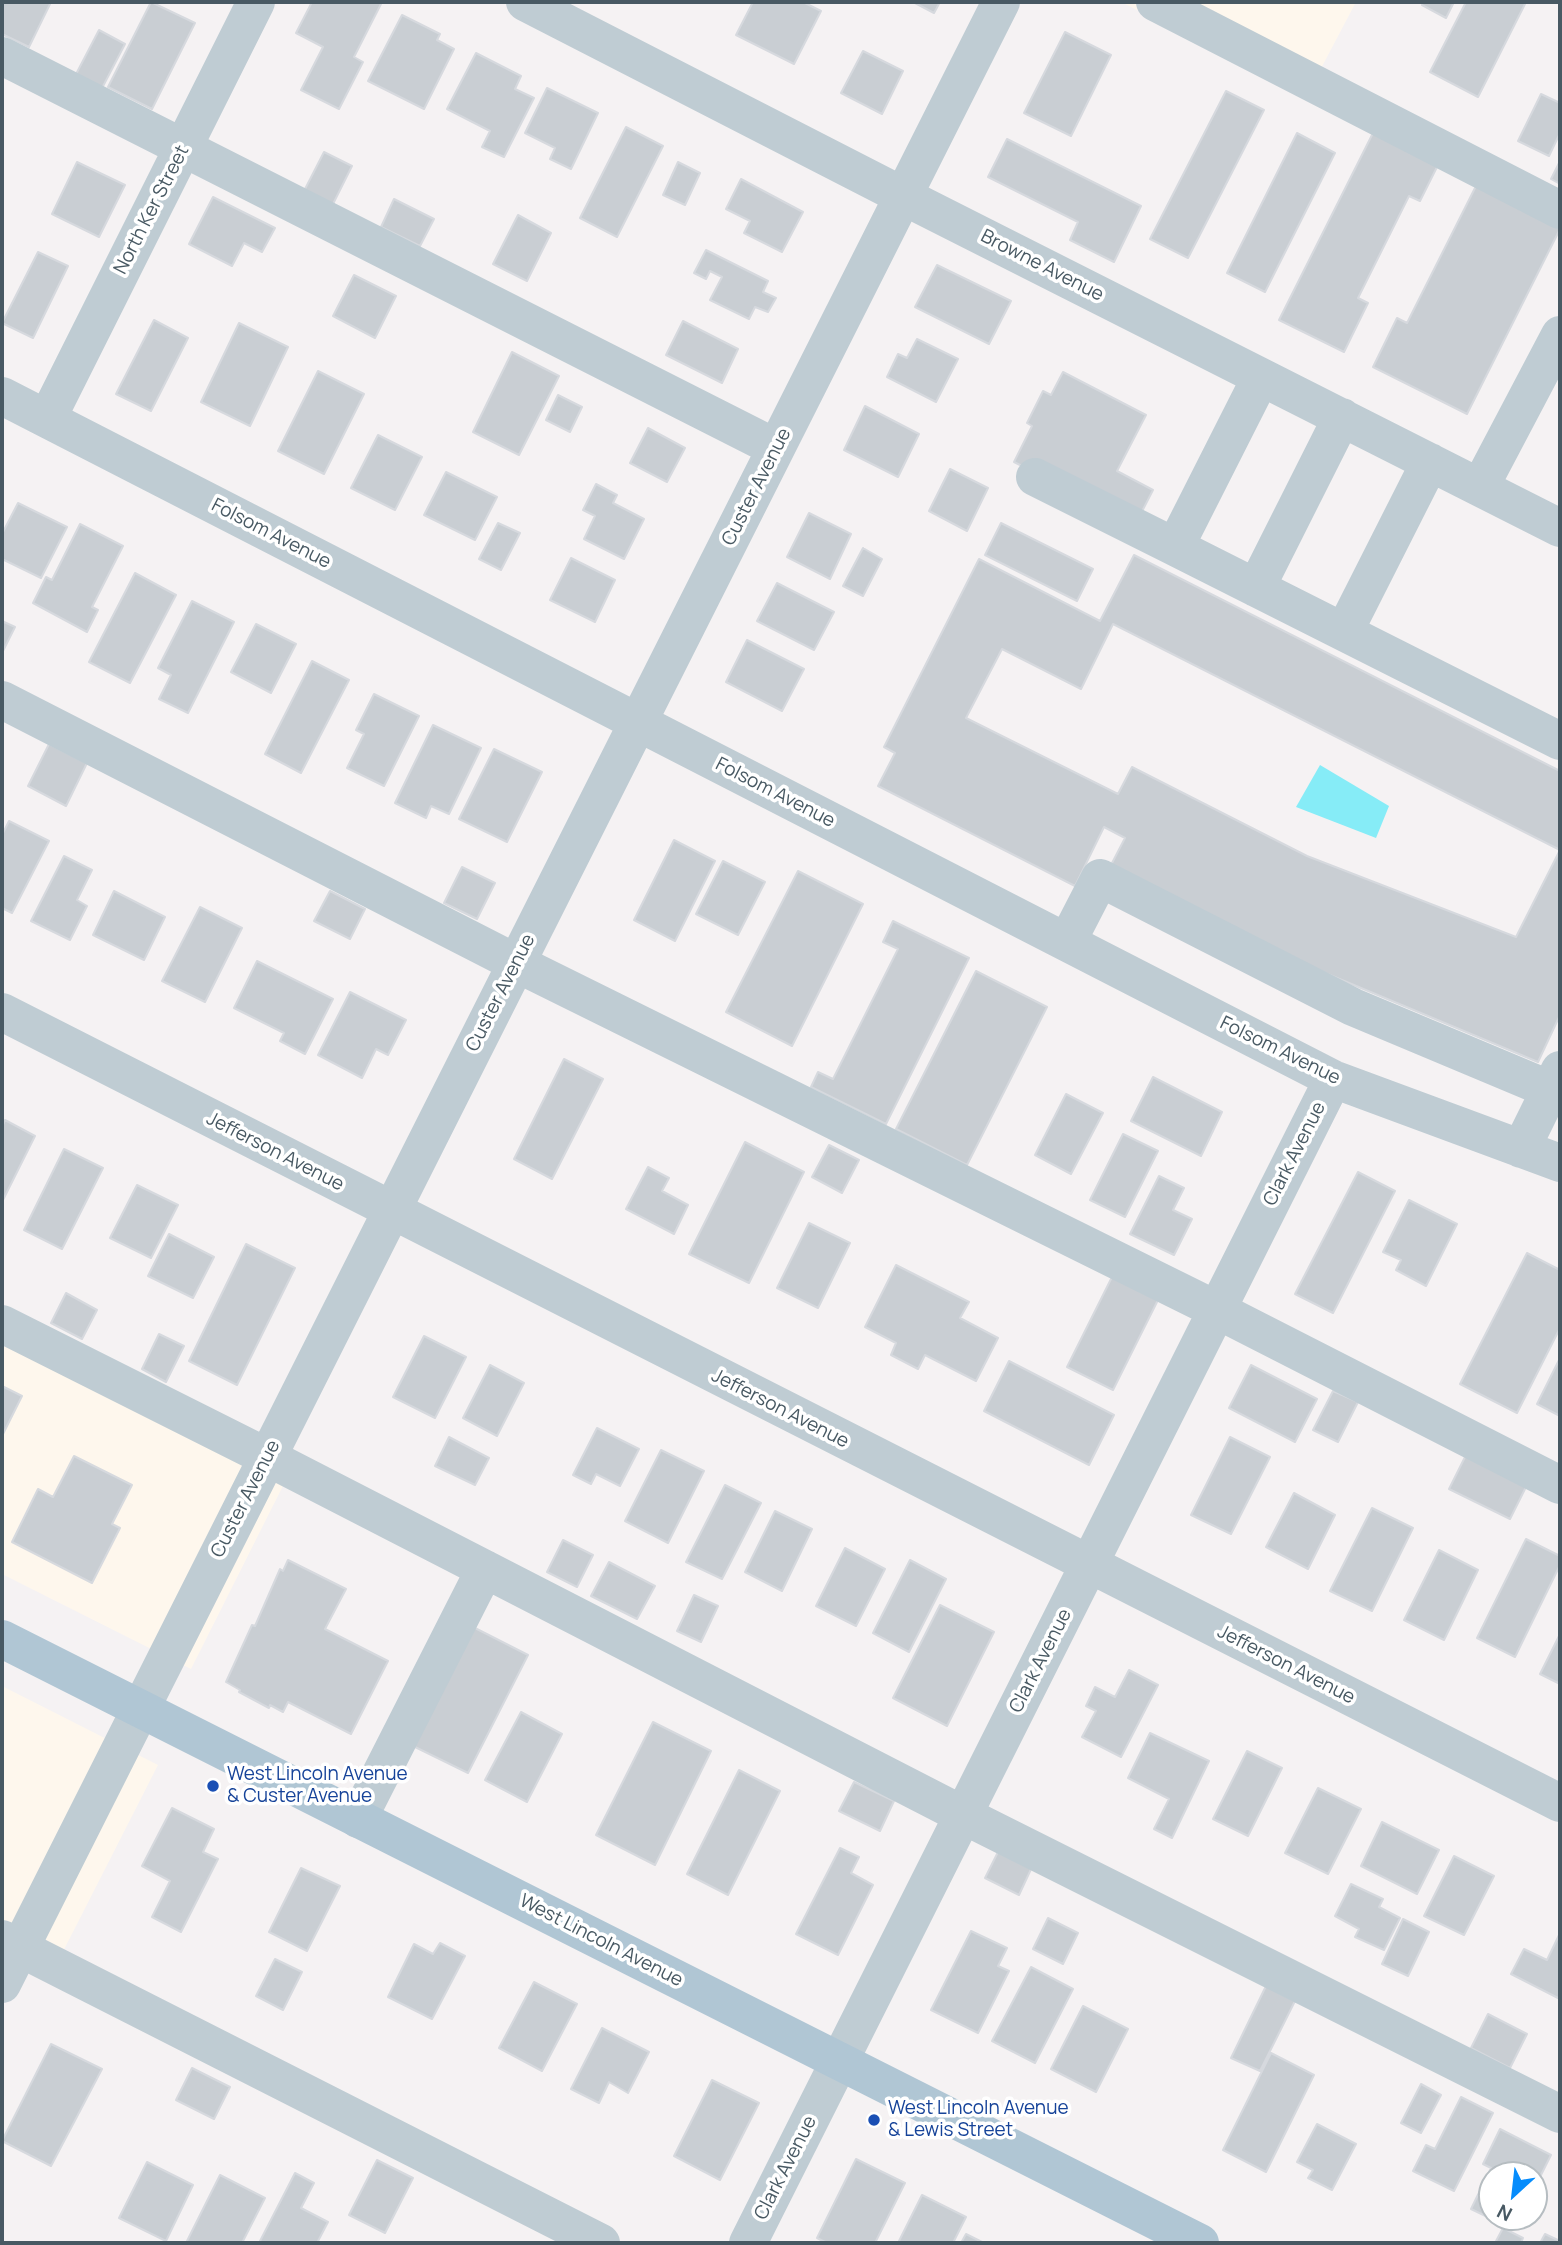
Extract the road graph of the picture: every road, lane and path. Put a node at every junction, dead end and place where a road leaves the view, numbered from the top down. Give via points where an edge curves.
1 (256, 2) edge
2 (525, 2) edge
3 (1001, 2) edge
4 (1155, 2) edge
5 (2, 56) edge
6 (183, 148) junction
7 (903, 196) junction
8 (1560, 209) edge
9 (1560, 335) edge
10 (1261, 377) junction
11 (2, 396) edge
12 (1342, 417) junction
13 (47, 419) junction
14 (776, 448) junction
15 (1430, 462) junction
16 (1035, 477) dead end
17 (1480, 487) junction
18 (1560, 528) edge
19 (1175, 547) junction
20 (1256, 588) junction
21 (1344, 632) junction
22 (2, 700) edge
23 (638, 722) junction
24 (1560, 741) edge
25 (1067, 942) junction
26 (516, 963) junction
27 (2, 1012) edge
28 (1333, 1079) junction
29 (1555, 1080) edge
30 (1521, 1149) junction
31 (1560, 1163) edge
32 (391, 1211) junction
33 (1217, 1310) junction
34 (2, 1324) edge
35 (267, 1457) junction
36 (1560, 1485) edge
37 (1089, 1565) junction
38 (485, 1569) junction
39 (2, 1639) edge
40 (140, 1710) junction
41 (1560, 1803) edge
42 (963, 1815) junction
43 (358, 1819) junction
44 (11, 1944) edge
45 (2, 1984) edge
46 (840, 2061) junction
47 (1560, 2114) edge
48 (601, 2243) edge
49 (748, 2243) edge
50 (1200, 2243) edge

1 - 6 street, North Ker Street
2 - 7 street, Browne Avenue
3 - 7 street, Custer Avenue
4 - 8 street
5 - 6 street
6 - 13 street, North Ker Street
6 - 14 street
7 - 10 street, Browne Avenue
7 - 14 street, Custer Avenue
9 - 17 street
10 - 12 street, Browne Avenue
10 - 19 street
11 - 13 street, Folsom Avenue
12 - 15 street, Browne Avenue
12 - 20 street
13 - 23 street, Folsom Avenue
14 - 23 street, Custer Avenue
15 - 17 street, Browne Avenue
15 - 21 street
16 - 19 street
17 - 18 street, Browne Avenue
19 - 20 street
20 - 21 street
21 - 24 street
22 - 26 street
23 - 25 street, Folsom Avenue
23 - 26 street, Custer Avenue
25 - 28 street, Folsom Avenue
25 - 29 street via 1100,878 1353,1007
26 - 32 street, Custer Avenue
26 - 33 street
27 - 32 street, Jefferson Avenue
28 - 30 street, Folsom Avenue
28 - 33 street, Clark Avenue
29 - 30 street
30 - 31 street, Folsom Avenue
32 - 35 street, Custer Avenue
32 - 37 street, Jefferson Avenue
33 - 36 street
33 - 37 street, Clark Avenue
34 - 35 street
35 - 38 street
35 - 40 street, Custer Avenue
37 - 41 street, Jefferson Avenue
37 - 42 street, Clark Avenue
38 - 42 street
38 - 43 street
39 - 40 main road, West Lincoln Avenue
40 - 43 main road, West Lincoln Avenue
40 - 44 street, Custer Avenue
42 - 46 street, Clark Avenue
42 - 47 street
43 - 46 main road, West Lincoln Avenue
44 - 45 street, Custer Avenue
44 - 48 street
46 - 49 street, Clark Avenue
46 - 50 main road, West Lincoln Avenue

